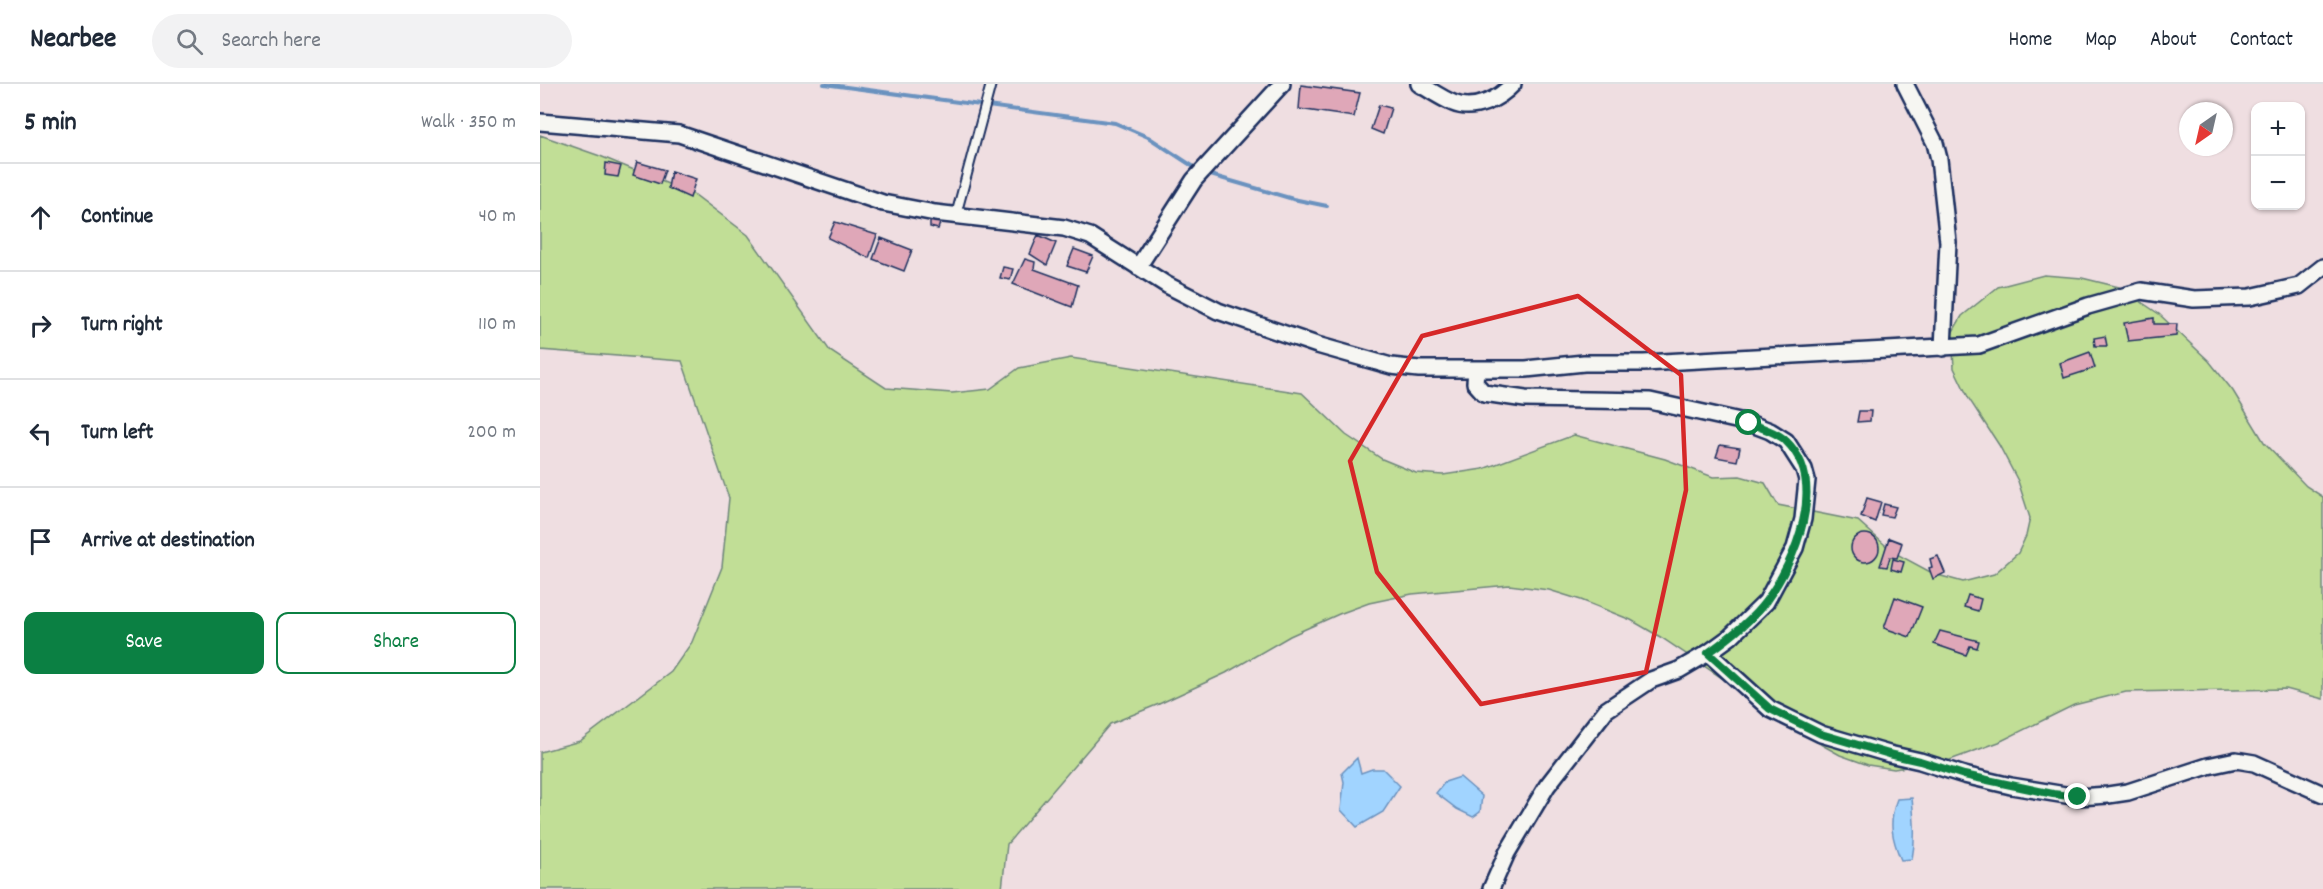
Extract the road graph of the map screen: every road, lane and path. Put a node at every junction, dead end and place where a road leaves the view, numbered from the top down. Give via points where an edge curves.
1 (991, 84) edge
2 (1282, 84) edge
3 (1419, 84) edge
4 (1513, 84) edge
5 (1905, 84) edge
6 (540, 122) edge
7 (956, 215) junction
8 (1138, 267) junction
9 (2323, 267) edge
10 (1943, 348) junction
11 (1476, 369) junction
12 (1708, 653) junction
13 (2323, 794) edge
14 (1491, 889) edge

1 - 7 lane
2 - 8 street via 1194,180
3 - 4 street via 1455,104 1476,104 1495,100
5 - 10 street via 1939,159 1948,242
6 - 7 street via 679,134 883,203
7 - 8 street via 1064,228 1090,236
8 - 11 street via 1218,311 1317,345 1391,366
9 - 10 street via 2299,286 2250,297 2194,299 2141,291 1979,345
10 - 11 street
11 - 12 street via 1475,383 1484,393 1525,399 1650,401 1749,423 1786,441 1807,480 1795,548 1766,603
12 - 13 street via 1770,709 1821,734 1964,775 2078,797 2128,792 2236,760 2254,763
12 - 14 street via 1651,680 1606,710 1547,786 1507,853

